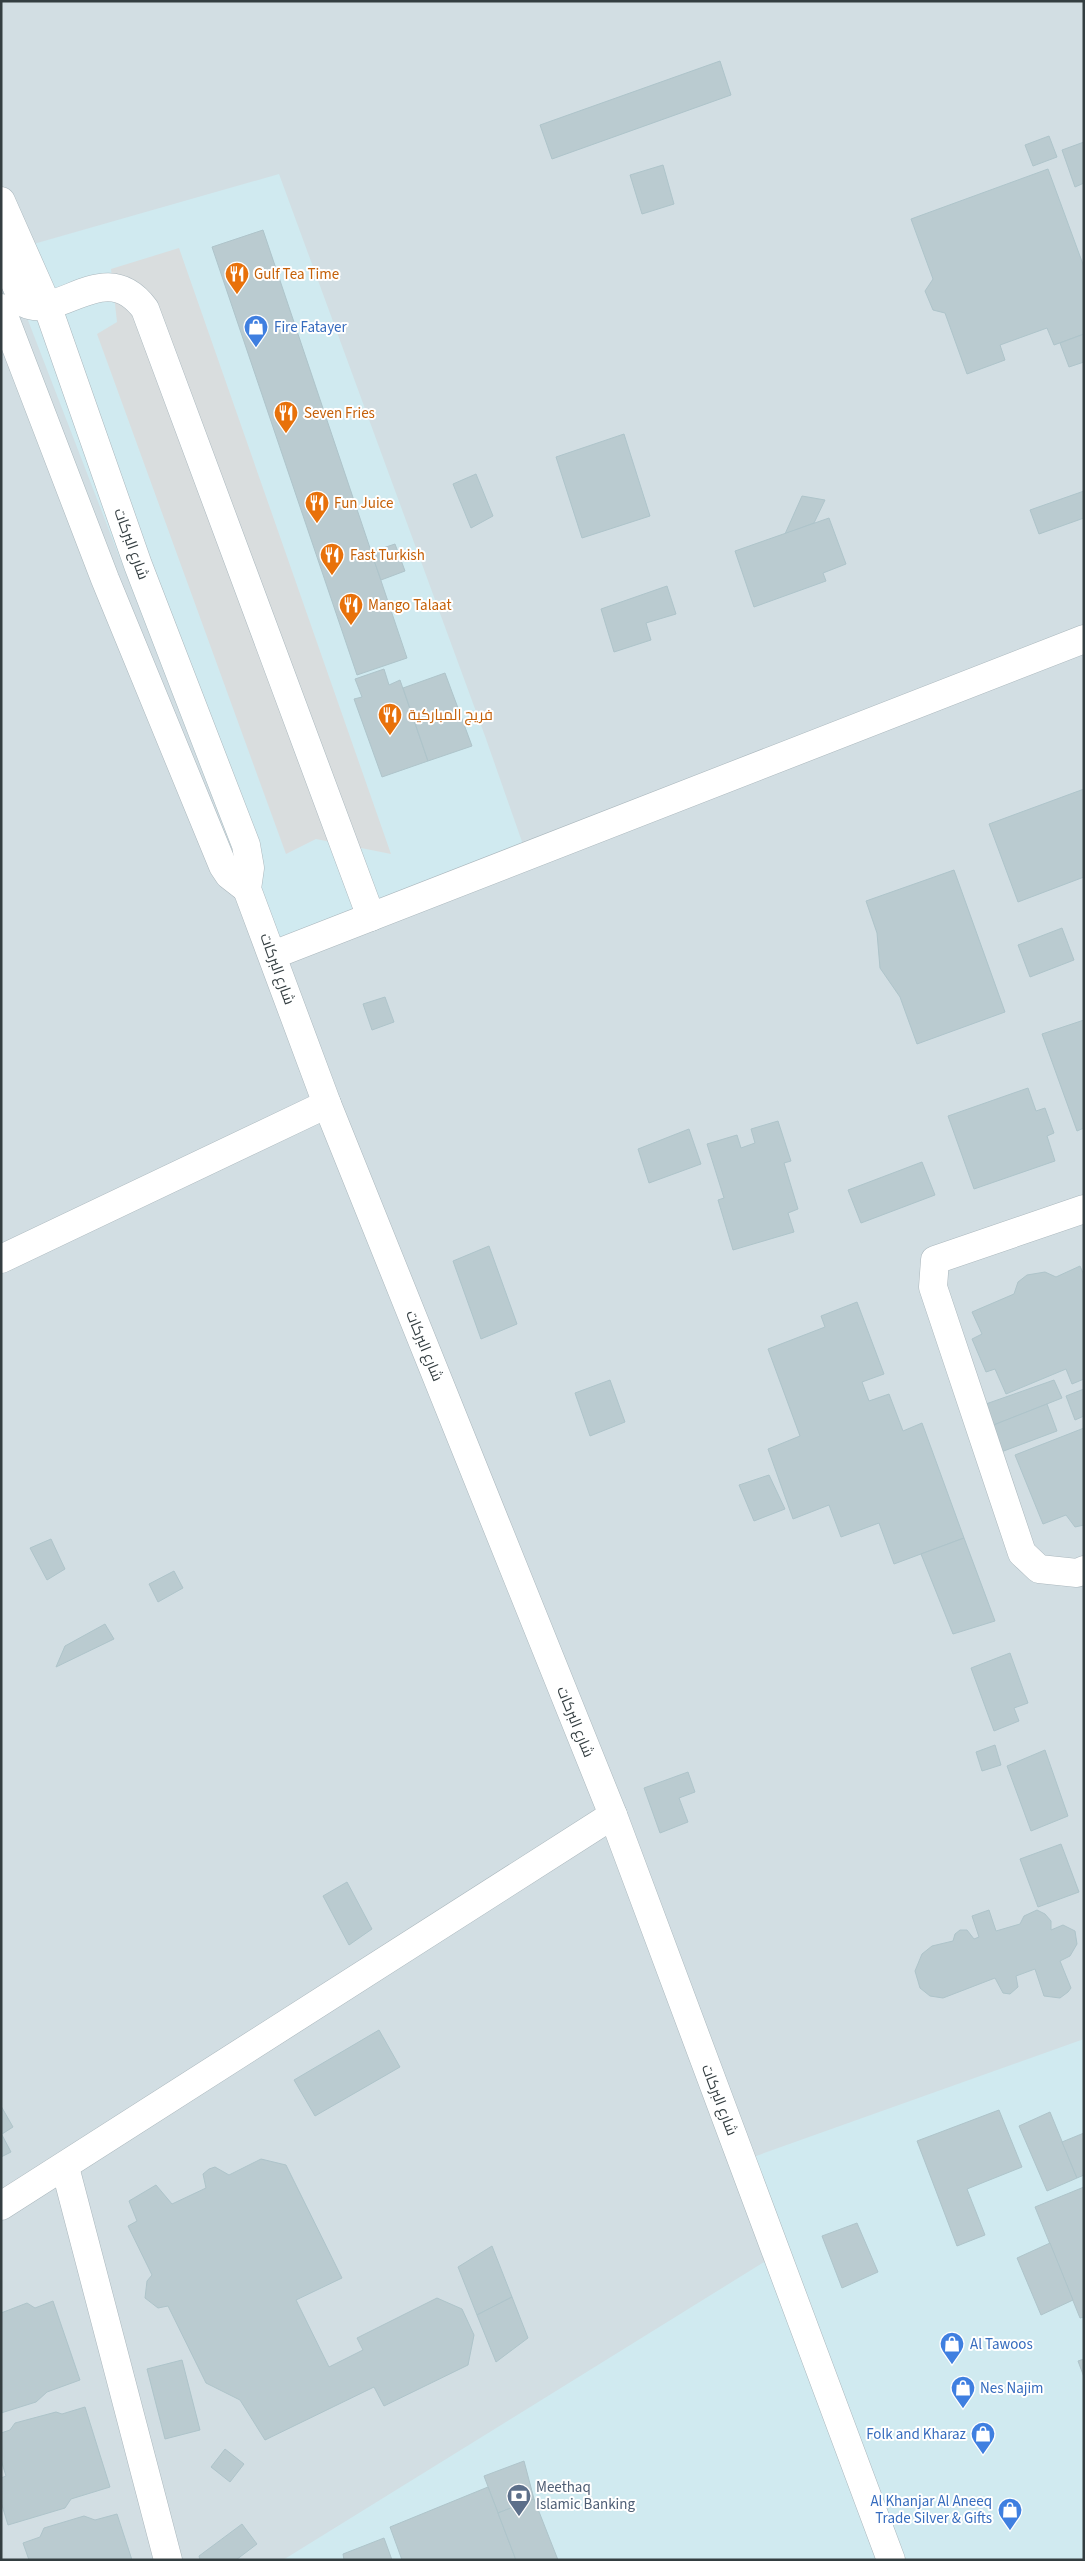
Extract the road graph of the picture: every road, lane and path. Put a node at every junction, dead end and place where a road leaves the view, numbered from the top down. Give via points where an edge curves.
1 (1, 201) edge
2 (1, 252) edge
3 (47, 305) junction
4 (1, 308) edge
5 (1084, 639) edge
6 (247, 889) junction
7 (371, 917) junction
8 (273, 955) junction
9 (327, 1104) junction
10 (1084, 1209) edge
11 (1, 1259) edge
12 (1084, 1570) edge
13 (613, 1815) junction
14 (65, 2166) junction
15 (1, 2206) edge
16 (168, 2560) edge
17 (891, 2560) edge

1 - 3 street, شارع البركات
2 - 3 street via 24,303 31,307
3 - 6 street, شارع البركات via 138,565 246,845 250,868
3 - 7 street via 89,291 113,288 128,291 145,309
4 - 6 street, شارع البركات via 105,579 223,866
5 - 7 street
6 - 8 street, شارع البركات
7 - 8 street
8 - 9 street, شارع البركات
9 - 11 street
9 - 13 street, شارع البركات
10 - 12 street via 935,1260 933,1287 1022,1553 1039,1570 1077,1573
13 - 14 street
13 - 17 street, شارع البركات
14 - 15 street
14 - 16 street

